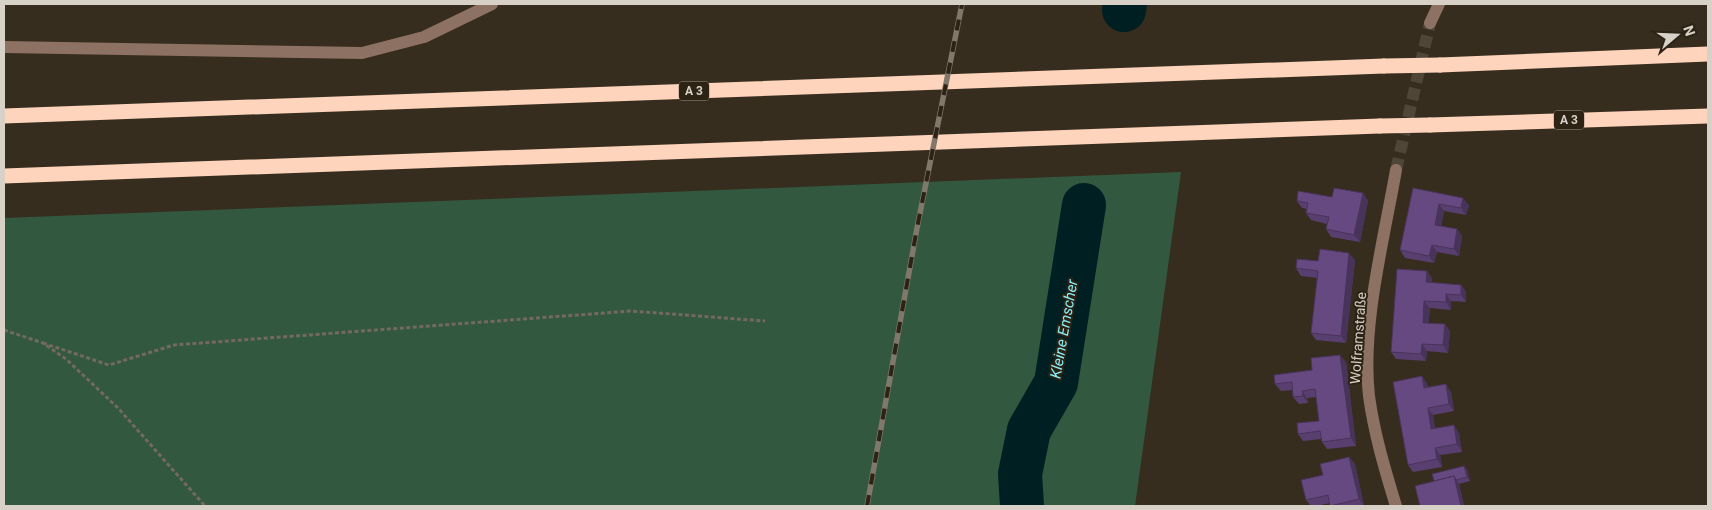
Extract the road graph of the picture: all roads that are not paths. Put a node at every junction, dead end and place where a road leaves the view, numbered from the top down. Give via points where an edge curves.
1 (492, 4) edge
2 (1439, 4) edge
3 (1430, 23) tunnel mouth
4 (4, 47) edge
5 (1708, 54) edge
6 (4, 116) edge
7 (1708, 116) edge
8 (1396, 170) tunnel mouth
9 (4, 176) edge
10 (1396, 506) edge

1 - 4 street via 424,37 362,53
2 - 3 street
5 - 6 highway, A 3, bridge
7 - 9 highway, A 3, bridge
8 - 10 street, Wolframstraße via 1374,296 1368,368 1376,432

